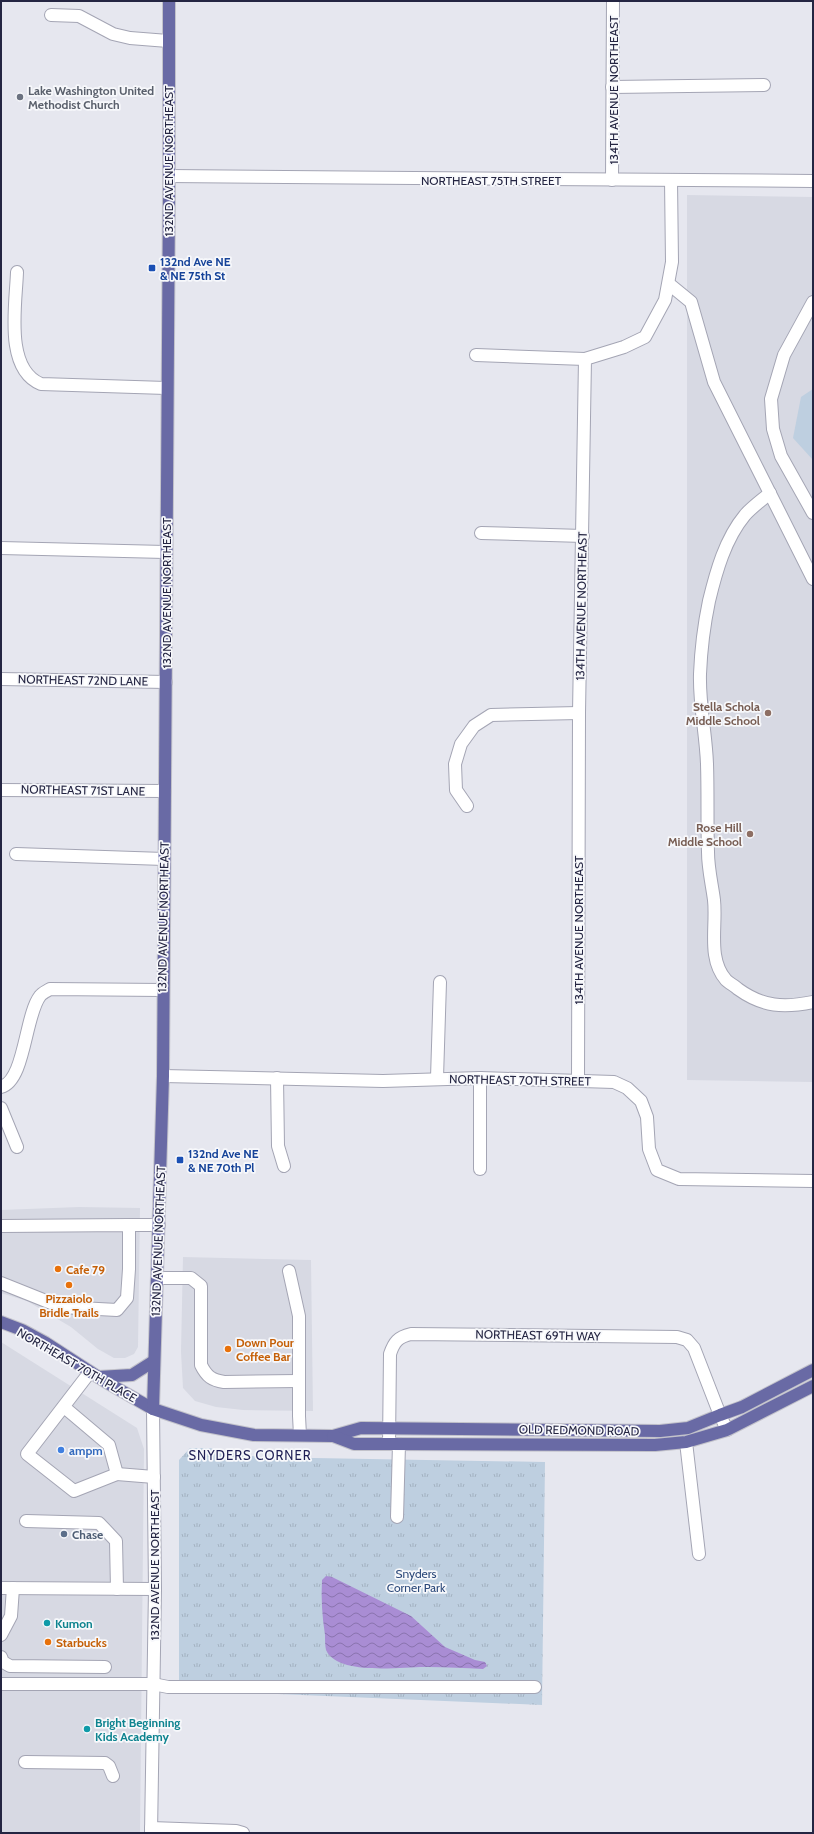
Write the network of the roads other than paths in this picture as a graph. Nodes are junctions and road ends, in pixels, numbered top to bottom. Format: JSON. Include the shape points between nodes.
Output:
{"nodes":[{"id":1,"x":169,"y":1,"type":"edge"},
{"id":2,"x":613,"y":1,"type":"edge"},
{"id":3,"x":51,"y":15,"type":"dead end"},
{"id":4,"x":168,"y":41,"type":"junction"},
{"id":5,"x":764,"y":85,"type":"dead end"},
{"id":6,"x":612,"y":87,"type":"junction"},
{"id":7,"x":169,"y":176,"type":"junction"},
{"id":8,"x":612,"y":180,"type":"junction"},
{"id":9,"x":671,"y":180,"type":"junction"},
{"id":10,"x":813,"y":181,"type":"edge"},
{"id":11,"x":17,"y":272,"type":"dead end"},
{"id":12,"x":669,"y":284,"type":"junction"},
{"id":13,"x":813,"y":302,"type":"edge"},
{"id":14,"x":476,"y":355,"type":"dead end"},
{"id":15,"x":585,"y":359,"type":"junction"},
{"id":16,"x":166,"y":388,"type":"junction"},
{"id":17,"x":770,"y":493,"type":"junction"},
{"id":18,"x":813,"y":513,"type":"edge"},
{"id":19,"x":481,"y":533,"type":"dead end"},
{"id":20,"x":583,"y":536,"type":"junction"},
{"id":21,"x":1,"y":548,"type":"edge"},
{"id":22,"x":165,"y":552,"type":"junction"},
{"id":23,"x":813,"y":579,"type":"edge"},
{"id":24,"x":1,"y":679,"type":"edge"},
{"id":25,"x":166,"y":682,"type":"junction"},
{"id":26,"x":579,"y":713,"type":"junction"},
{"id":27,"x":1,"y":790,"type":"edge"},
{"id":28,"x":165,"y":791,"type":"junction"},
{"id":29,"x":467,"y":806,"type":"dead end"},
{"id":30,"x":16,"y":854,"type":"dead end"},
{"id":31,"x":164,"y":859,"type":"junction"},
{"id":32,"x":440,"y":982,"type":"dead end"},
{"id":33,"x":162,"y":990,"type":"junction"},
{"id":34,"x":813,"y":1002,"type":"edge"},
{"id":35,"x":163,"y":1076,"type":"junction"},
{"id":36,"x":277,"y":1078,"type":"junction"},
{"id":37,"x":437,"y":1078,"type":"junction"},
{"id":38,"x":480,"y":1078,"type":"junction"},
{"id":39,"x":578,"y":1080,"type":"junction"},
{"id":40,"x":1,"y":1087,"type":"edge"},
{"id":41,"x":1,"y":1108,"type":"edge"},
{"id":42,"x":17,"y":1147,"type":"dead end"},
{"id":43,"x":284,"y":1166,"type":"dead end"},
{"id":44,"x":480,"y":1169,"type":"dead end"},
{"id":45,"x":813,"y":1181,"type":"edge"},
{"id":46,"x":129,"y":1225,"type":"junction"},
{"id":47,"x":159,"y":1225,"type":"junction"},
{"id":48,"x":1,"y":1226,"type":"edge"},
{"id":49,"x":289,"y":1271,"type":"dead end"},
{"id":50,"x":157,"y":1278,"type":"junction"},
{"id":51,"x":1,"y":1283,"type":"edge"},
{"id":52,"x":1,"y":1322,"type":"edge"},
{"id":53,"x":154,"y":1361,"type":"junction"},
{"id":54,"x":813,"y":1370,"type":"edge"},
{"id":55,"x":94,"y":1374,"type":"junction"},
{"id":56,"x":298,"y":1381,"type":"junction"},
{"id":57,"x":813,"y":1386,"type":"edge"},
{"id":58,"x":64,"y":1406,"type":"junction"},
{"id":59,"x":153,"y":1409,"type":"junction"},
{"id":60,"x":720,"y":1415,"type":"junction"},
{"id":61,"x":389,"y":1428,"type":"junction"},
{"id":62,"x":727,"y":1430,"type":"junction"},
{"id":63,"x":300,"y":1435,"type":"junction"},
{"id":64,"x":333,"y":1436,"type":"junction"},
{"id":65,"x":686,"y":1442,"type":"junction"},
{"id":66,"x":394,"y":1444,"type":"junction"},
{"id":67,"x":117,"y":1474,"type":"junction"},
{"id":68,"x":154,"y":1477,"type":"junction"},
{"id":69,"x":397,"y":1517,"type":"dead end"},
{"id":70,"x":26,"y":1522,"type":"dead end"},
{"id":71,"x":699,"y":1554,"type":"dead end"},
{"id":72,"x":7,"y":1588,"type":"edge"},
{"id":73,"x":117,"y":1589,"type":"junction"},
{"id":74,"x":155,"y":1589,"type":"junction"},
{"id":75,"x":1,"y":1635,"type":"edge"},
{"id":76,"x":1,"y":1657,"type":"edge"},
{"id":77,"x":105,"y":1667,"type":"dead end"},
{"id":78,"x":1,"y":1684,"type":"edge"},
{"id":79,"x":153,"y":1684,"type":"junction"},
{"id":80,"x":535,"y":1687,"type":"dead end"},
{"id":81,"x":25,"y":1762,"type":"dead end"},
{"id":82,"x":113,"y":1776,"type":"dead end"},
{"id":83,"x":151,"y":1831,"type":"edge"},
{"id":84,"x":243,"y":1833,"type":"edge"}],
"edges":[{"from":1,"to":4,"type":"main road","name":"132ND AVENUE NORTHEAST"},
{"from":2,"to":6,"type":"street","name":"134TH AVENUE NORTHEAST"},
{"from":3,"to":4,"type":"street","via":[[79,16],[113,34],[130,38]]},
{"from":4,"to":7,"type":"main road","name":"132ND AVENUE NORTHEAST"},
{"from":5,"to":6,"type":"street"},
{"from":6,"to":8,"type":"street","name":"134TH AVENUE NORTHEAST"},
{"from":7,"to":8,"type":"street","name":"NORTHEAST 75TH STREET"},
{"from":7,"to":16,"type":"main road","name":"132ND AVENUE NORTHEAST"},
{"from":8,"to":9,"type":"street","name":"NORTHEAST 75TH STREET"},
{"from":9,"to":10,"type":"street","name":"NORTHEAST 75TH STREET"},
{"from":9,"to":12,"type":"street","via":[[672,262]]},
{"from":11,"to":16,"type":"street","via":[[15,343],[18,359],[32,381],[41,384]]},
{"from":12,"to":15,"type":"street","via":[[665,300],[645,337],[624,347]]},
{"from":12,"to":17,"type":"street","via":[[691,302],[714,382]]},
{"from":13,"to":18,"type":"street","via":[[784,355],[772,399],[773,428],[781,456]]},
{"from":14,"to":15,"type":"street"},
{"from":15,"to":20,"type":"street","name":"134TH AVENUE NORTHEAST"},
{"from":16,"to":22,"type":"main road","name":"132ND AVENUE NORTHEAST"},
{"from":17,"to":23,"type":"street"},
{"from":17,"to":34,"type":"street","via":[[746,515],[731,535],[717,571],[702,639],[702,718],[707,763],[708,852],[714,900],[714,944],[717,963],[726,980],[757,1000],[772,1005]]},
{"from":19,"to":20,"type":"street"},
{"from":20,"to":26,"type":"street","name":"134TH AVENUE NORTHEAST"},
{"from":21,"to":22,"type":"street"},
{"from":22,"to":25,"type":"main road","name":"132ND AVENUE NORTHEAST"},
{"from":24,"to":25,"type":"street","name":"NORTHEAST 72ND LANE"},
{"from":25,"to":28,"type":"main road","name":"132ND AVENUE NORTHEAST"},
{"from":26,"to":29,"type":"street","via":[[491,715],[474,726],[460,744],[455,764],[456,790]]},
{"from":26,"to":39,"type":"street","name":"134TH AVENUE NORTHEAST"},
{"from":27,"to":28,"type":"street","name":"NORTHEAST 71ST LANE"},
{"from":28,"to":31,"type":"main road","name":"132ND AVENUE NORTHEAST"},
{"from":30,"to":31,"type":"street"},
{"from":31,"to":33,"type":"main road","name":"132ND AVENUE NORTHEAST"},
{"from":32,"to":37,"type":"street"},
{"from":33,"to":35,"type":"main road","name":"132ND AVENUE NORTHEAST"},
{"from":33,"to":40,"type":"street","via":[[50,989],[40,995],[34,1006],[15,1075],[6,1086]]},
{"from":35,"to":36,"type":"street","name":"NORTHEAST 70TH STREET"},
{"from":35,"to":47,"type":"main road","name":"132ND AVENUE NORTHEAST"},
{"from":36,"to":37,"type":"street","name":"NORTHEAST 70TH STREET","via":[[382,1081]]},
{"from":36,"to":43,"type":"street","via":[[278,1146]]},
{"from":37,"to":38,"type":"street","name":"NORTHEAST 70TH STREET"},
{"from":38,"to":39,"type":"street","name":"NORTHEAST 70TH STREET"},
{"from":38,"to":44,"type":"street"},
{"from":39,"to":45,"type":"street","name":"NORTHEAST 70TH STREET","via":[[614,1082],[627,1088],[641,1101],[647,1117],[649,1149],[657,1170],[678,1179]]},
{"from":41,"to":42,"type":"street"},
{"from":46,"to":47,"type":"street"},
{"from":46,"to":48,"type":"street"},
{"from":46,"to":51,"type":"street","via":[[127,1298],[117,1310],[61,1307]]},
{"from":47,"to":50,"type":"main road","name":"132ND AVENUE NORTHEAST"},
{"from":49,"to":56,"type":"street","via":[[299,1316]]},
{"from":50,"to":53,"type":"main road","name":"132ND AVENUE NORTHEAST"},
{"from":50,"to":56,"type":"street","via":[[191,1278],[202,1286],[201,1365],[213,1380]]},
{"from":52,"to":55,"type":"main road","name":"NORTHEAST 70TH PLACE","via":[[40,1340]]},
{"from":53,"to":55,"type":"main road","via":[[132,1375]]},
{"from":53,"to":59,"type":"main road","name":"132ND AVENUE NORTHEAST"},
{"from":54,"to":60,"type":"main road","name":"OLD REDMOND ROAD"},
{"from":55,"to":58,"type":"street"},
{"from":55,"to":59,"type":"main road","name":"NORTHEAST 70TH PLACE"},
{"from":56,"to":63,"type":"street"},
{"from":57,"to":62,"type":"main road","name":"OLD REDMOND ROAD"},
{"from":58,"to":67,"type":"street","via":[[109,1445]]},
{"from":58,"to":67,"type":"street","via":[[27,1454],[74,1491]]},
{"from":59,"to":63,"type":"main road","name":"OLD REDMOND ROAD","via":[[201,1425],[246,1433]]},
{"from":59,"to":68,"type":"street","name":"132ND AVENUE NORTHEAST"},
{"from":60,"to":61,"type":"main road","name":"OLD REDMOND ROAD","via":[[688,1428],[660,1431]]},
{"from":60,"to":61,"type":"street","name":"NORTHEAST 69TH WAY","via":[[694,1348],[687,1340],[677,1337],[411,1334],[401,1336],[390,1354]]},
{"from":60,"to":62,"type":"street","name":"NORTHEAST 69TH WAY"},
{"from":61,"to":64,"type":"main road","name":"OLD REDMOND ROAD","via":[[361,1428]]},
{"from":61,"to":66,"type":"street","name":"NORTHEAST 69TH WAY"},
{"from":62,"to":65,"type":"main road","name":"OLD REDMOND ROAD"},
{"from":63,"to":64,"type":"main road","name":"OLD REDMOND ROAD"},
{"from":64,"to":66,"type":"main road","name":"OLD REDMOND ROAD","via":[[354,1444]]},
{"from":65,"to":66,"type":"main road","name":"OLD REDMOND ROAD","via":[[655,1445]]},
{"from":65,"to":71,"type":"street"},
{"from":66,"to":69,"type":"street","name":"NORTHEAST 69TH WAY"},
{"from":67,"to":68,"type":"street"},
{"from":68,"to":74,"type":"street","name":"132ND AVENUE NORTHEAST"},
{"from":70,"to":73,"type":"street","via":[[99,1523],[116,1541]]},
{"from":72,"to":73,"type":"street"},
{"from":72,"to":75,"type":"street","via":[[11,1616]]},
{"from":73,"to":74,"type":"street"},
{"from":74,"to":79,"type":"street","name":"132ND AVENUE NORTHEAST"},
{"from":76,"to":77,"type":"street","via":[[3,1662],[10,1666]]},
{"from":78,"to":79,"type":"street"},
{"from":79,"to":80,"type":"street","via":[[168,1687]]},
{"from":79,"to":83,"type":"street","name":"132ND AVENUE NORTHEAST"},
{"from":81,"to":82,"type":"street","via":[[105,1763]]},
{"from":83,"to":84,"type":"street"}]}
